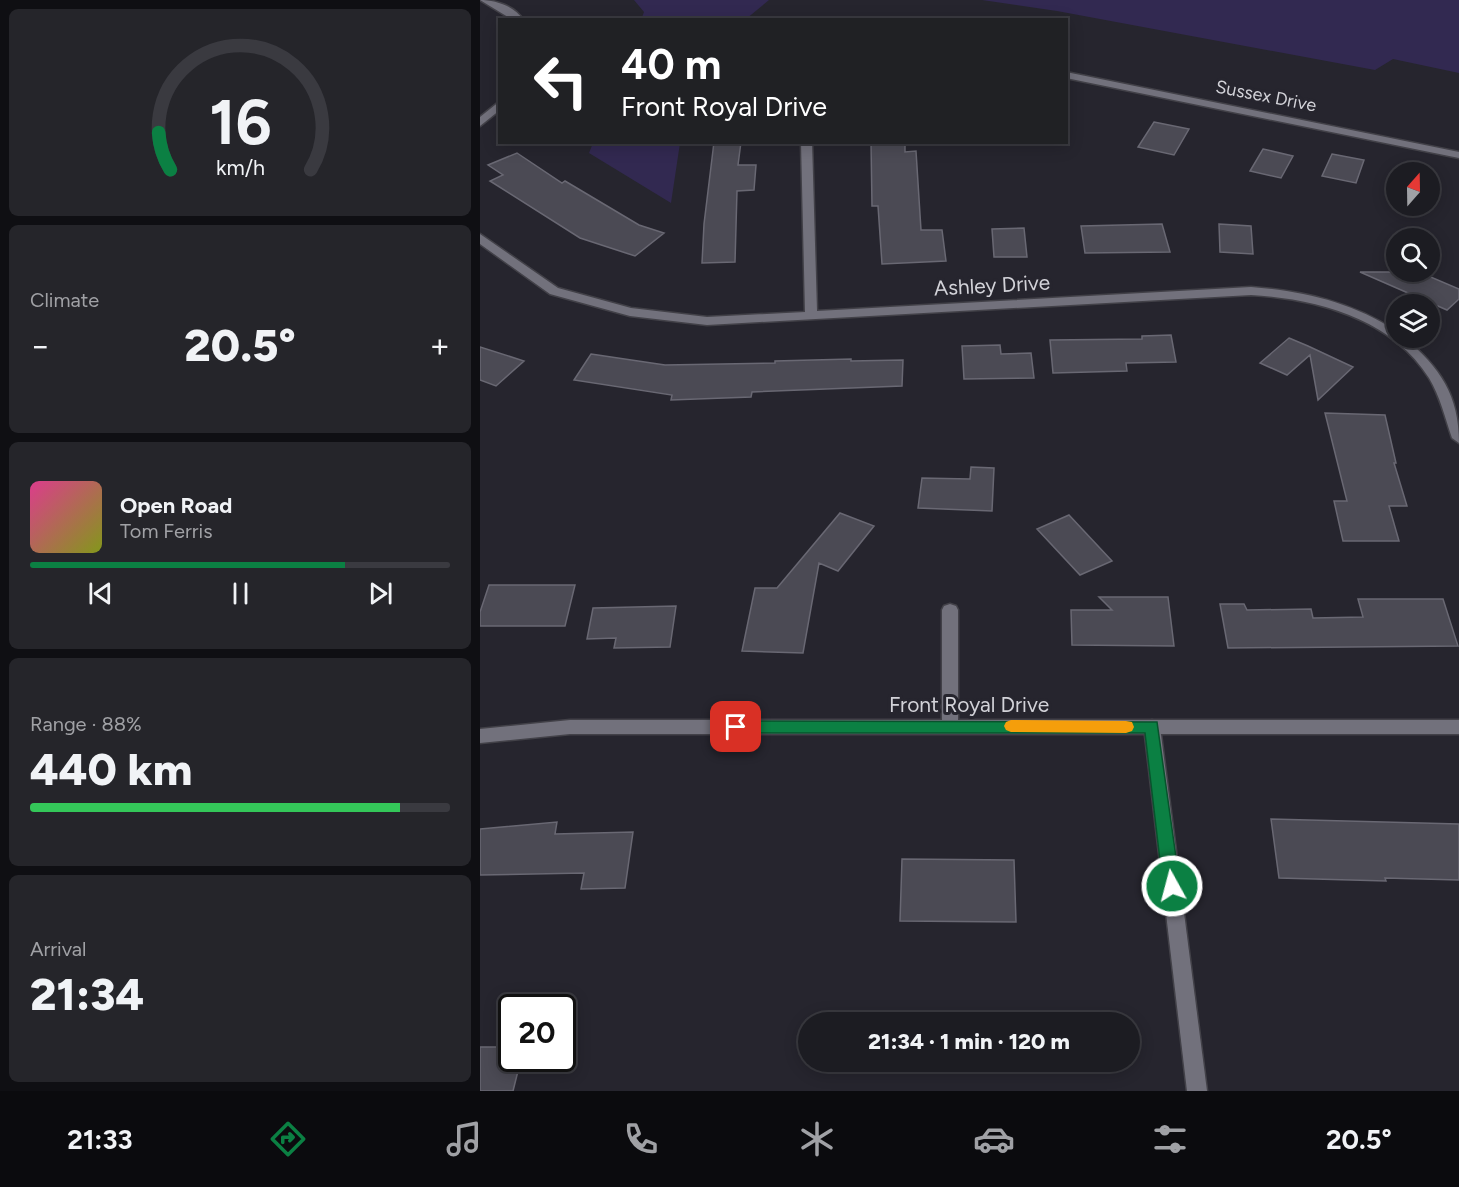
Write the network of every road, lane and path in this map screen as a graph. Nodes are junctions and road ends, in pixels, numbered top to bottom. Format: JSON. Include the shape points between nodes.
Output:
{"nodes":[{"id":1,"x":485,"y":0,"type":"edge"},
{"id":2,"x":517,"y":18,"type":"edge"},
{"id":3,"x":1068,"y":75,"type":"edge"},
{"id":4,"x":498,"y":106,"type":"edge"},
{"id":5,"x":480,"y":123,"type":"edge"},
{"id":6,"x":806,"y":144,"type":"edge"},
{"id":7,"x":1459,"y":155,"type":"edge"},
{"id":8,"x":480,"y":238,"type":"edge"},
{"id":9,"x":811,"y":314,"type":"junction"},
{"id":10,"x":1459,"y":438,"type":"edge"},
{"id":11,"x":950,"y":610,"type":"dead end"},
{"id":12,"x":950,"y":726,"type":"junction"},
{"id":13,"x":1152,"y":727,"type":"junction"},
{"id":14,"x":1459,"y":727,"type":"edge"},
{"id":15,"x":480,"y":736,"type":"edge"},
{"id":16,"x":1197,"y":1091,"type":"edge"}],
"edges":[{"from":1,"to":2,"type":"street"},
{"from":3,"to":7,"type":"street","name":"Sussex Drive"},
{"from":4,"to":5,"type":"street"},
{"from":6,"to":9,"type":"street"},
{"from":8,"to":9,"type":"street","name":"Ashley Drive","via":[[554,291],[630,312],[707,321]]},
{"from":9,"to":10,"type":"street","name":"Ashley Drive","via":[[1251,291],[1309,298],[1352,311],[1404,344],[1439,385]]},
{"from":11,"to":12,"type":"street"},
{"from":12,"to":13,"type":"street","name":"Front Royal Drive"},
{"from":12,"to":15,"type":"street","name":"Front Royal Drive","via":[[570,727]]},
{"from":13,"to":14,"type":"street","name":"Front Royal Drive"},
{"from":13,"to":16,"type":"street"}]}
